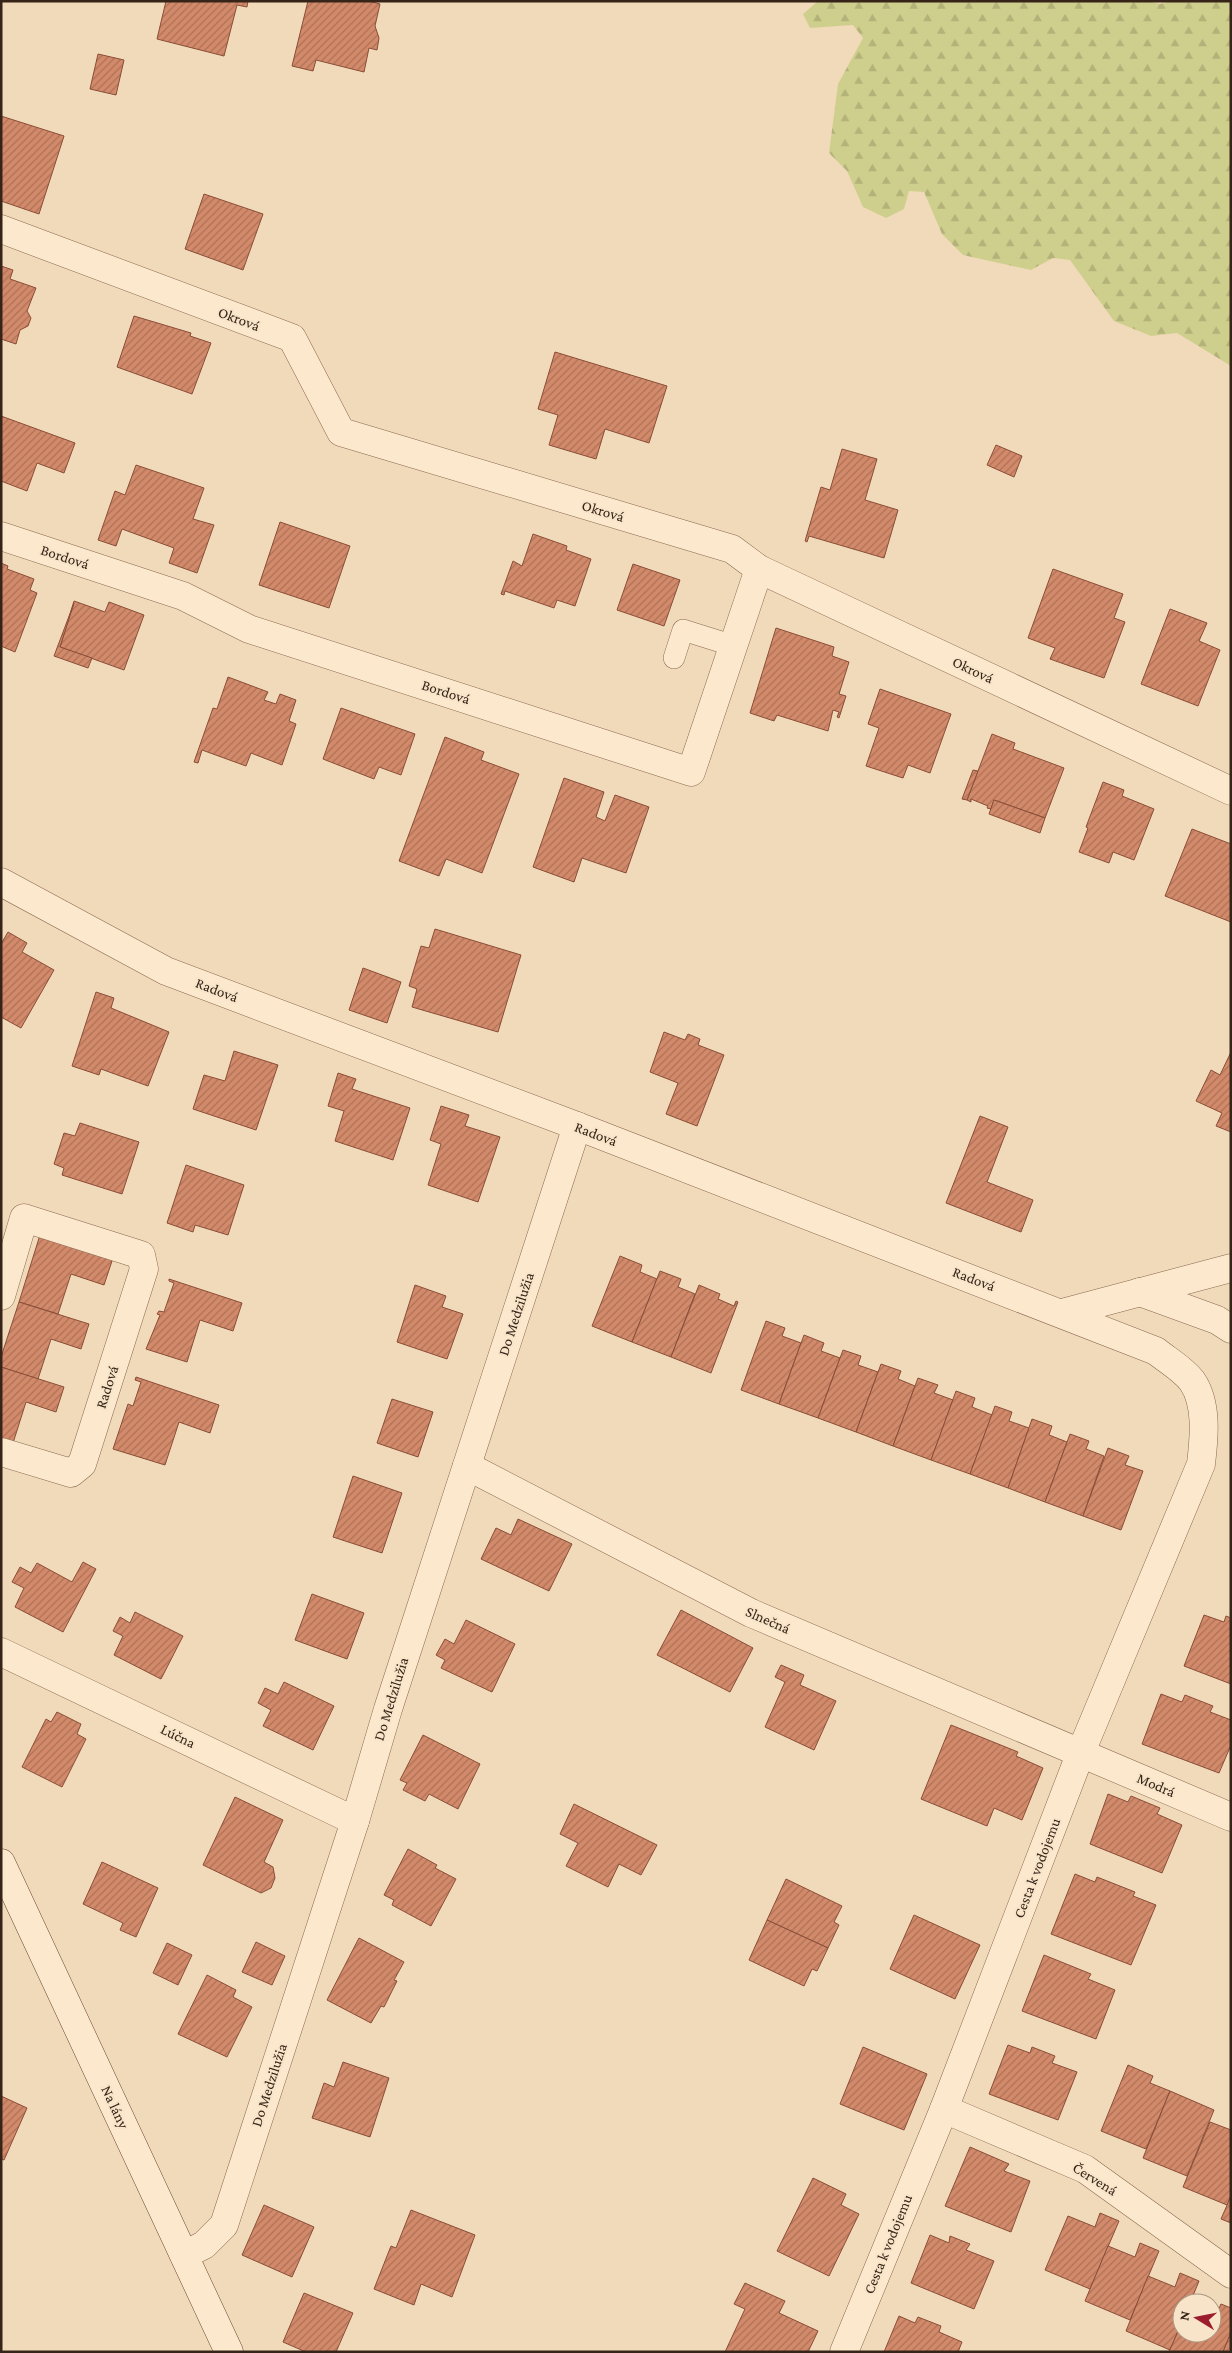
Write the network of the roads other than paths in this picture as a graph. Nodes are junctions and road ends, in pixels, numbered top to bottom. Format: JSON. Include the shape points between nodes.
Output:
{"nodes":[{"id":1,"x":1,"y":229,"type":"edge"},
{"id":2,"x":1,"y":536,"type":"edge"},
{"id":3,"x":760,"y":569,"type":"junction"},
{"id":4,"x":734,"y":646,"type":"junction"},
{"id":5,"x":674,"y":658,"type":"dead end"},
{"id":6,"x":1231,"y":791,"type":"edge"},
{"id":7,"x":1,"y":882,"type":"edge"},
{"id":8,"x":577,"y":1126,"type":"junction"},
{"id":9,"x":1,"y":1220,"type":"edge"},
{"id":10,"x":17,"y":1244,"type":"junction"},
{"id":11,"x":1231,"y":1268,"type":"edge"},
{"id":12,"x":1140,"y":1292,"type":"junction"},
{"id":13,"x":1,"y":1296,"type":"edge"},
{"id":14,"x":1062,"y":1313,"type":"junction"},
{"id":15,"x":1231,"y":1329,"type":"edge"},
{"id":16,"x":1192,"y":1381,"type":"joint"},
{"id":17,"x":1,"y":1452,"type":"edge"},
{"id":18,"x":467,"y":1466,"type":"junction"},
{"id":19,"x":1,"y":1652,"type":"edge"},
{"id":20,"x":1081,"y":1752,"type":"junction"},
{"id":21,"x":1231,"y":1817,"type":"edge"},
{"id":22,"x":355,"y":1821,"type":"junction"},
{"id":23,"x":1,"y":1863,"type":"edge"},
{"id":24,"x":944,"y":2109,"type":"junction"},
{"id":25,"x":184,"y":2254,"type":"junction"},
{"id":26,"x":1231,"y":2274,"type":"edge"},
{"id":27,"x":229,"y":2352,"type":"edge"},
{"id":28,"x":844,"y":2352,"type":"edge"}],
"edges":[{"from":1,"to":3,"type":"street","name":"Okrová","via":[[292,338],[341,432],[732,550]]},
{"from":2,"to":4,"type":"street","name":"Bordová","via":[[183,596],[249,629],[691,772]]},
{"from":3,"to":4,"type":"street","name":"Bordová"},
{"from":3,"to":6,"type":"street","name":"Okrová"},
{"from":4,"to":5,"type":"lane","via":[[683,630]]},
{"from":7,"to":8,"type":"street","name":"Radová","via":[[166,971]]},
{"from":8,"to":14,"type":"street","name":"Radová"},
{"from":8,"to":18,"type":"street","name":"Do Medzilužia"},
{"from":9,"to":10,"type":"street"},
{"from":10,"to":13,"type":"street","name":"Radová"},
{"from":10,"to":17,"type":"street","name":"Radová","via":[[24,1218],[141,1255],[144,1269],[82,1464],[70,1473]]},
{"from":11,"to":12,"type":"street"},
{"from":12,"to":14,"type":"street"},
{"from":12,"to":15,"type":"street","via":[[1217,1320]]},
{"from":14,"to":16,"type":"street","name":"Radová","via":[[1156,1351]]},
{"from":16,"to":20,"type":"street","name":"Cesta k vodojemu","via":[[1202,1409],[1201,1464]]},
{"from":18,"to":20,"type":"street","name":"Slnečná","via":[[751,1613]]},
{"from":18,"to":22,"type":"street","name":"Do Medzilužia"},
{"from":19,"to":22,"type":"street","name":"Lúčna"},
{"from":20,"to":21,"type":"street","name":"Modrá"},
{"from":20,"to":24,"type":"street","name":"Cesta k vodojemu"},
{"from":22,"to":25,"type":"street","name":"Do Medzilužia","via":[[224,2226],[204,2245]]},
{"from":23,"to":25,"type":"street","name":"Na lány"},
{"from":24,"to":26,"type":"street","name":"Červená","via":[[1084,2169]]},
{"from":24,"to":28,"type":"street","name":"Cesta k vodojemu"},
{"from":25,"to":27,"type":"street","name":"Na lány"}]}
